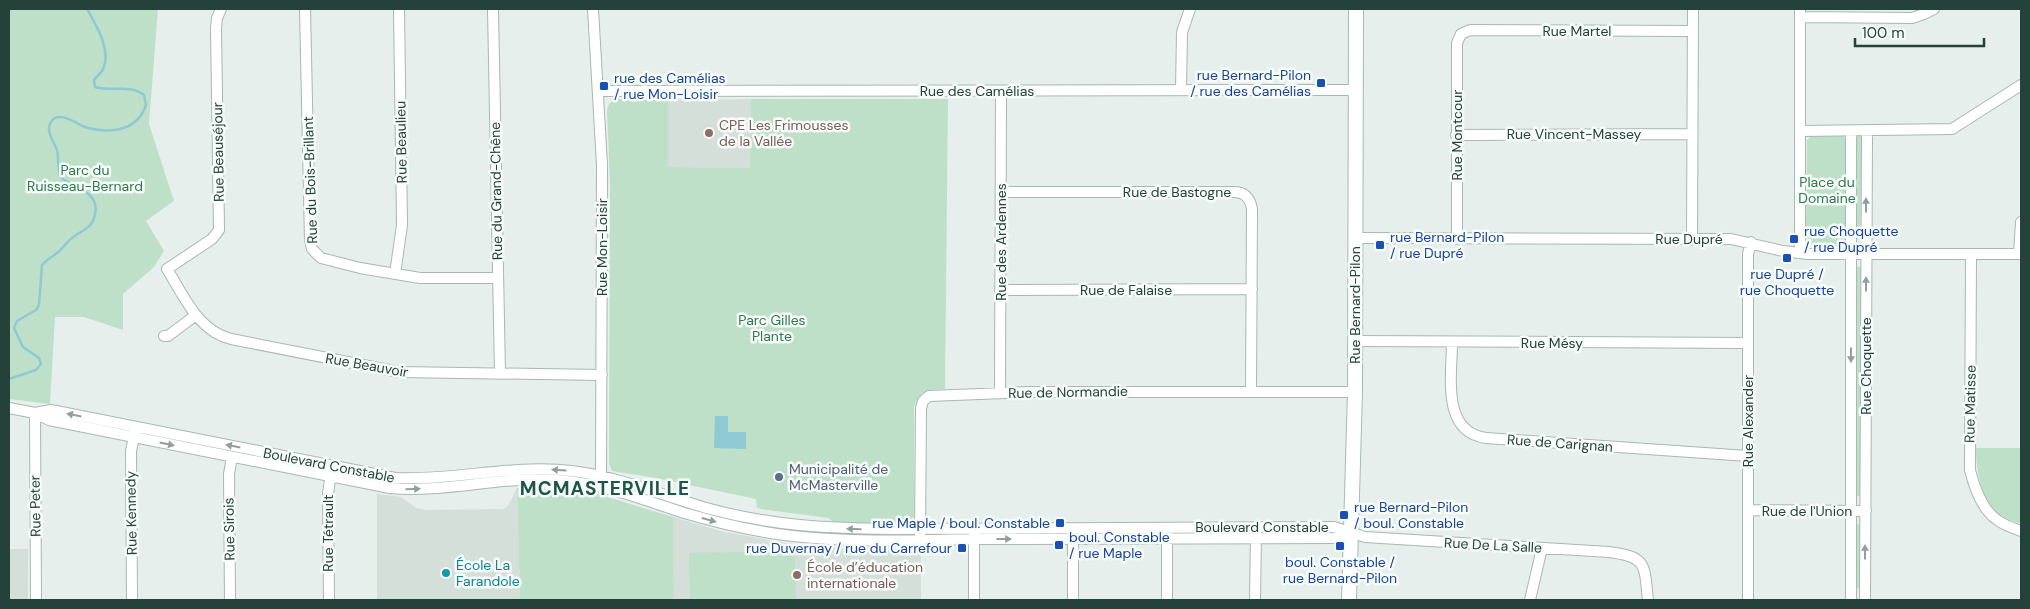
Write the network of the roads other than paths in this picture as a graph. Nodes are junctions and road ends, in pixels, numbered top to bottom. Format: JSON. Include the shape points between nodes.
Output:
{"nodes":[{"id":1,"x":221,"y":9,"type":"edge"},
{"id":2,"x":305,"y":9,"type":"edge"},
{"id":3,"x":400,"y":9,"type":"edge"},
{"id":4,"x":493,"y":9,"type":"edge"},
{"id":5,"x":593,"y":9,"type":"edge"},
{"id":6,"x":1190,"y":9,"type":"edge"},
{"id":7,"x":1356,"y":9,"type":"edge"},
{"id":8,"x":1693,"y":9,"type":"edge"},
{"id":9,"x":1934,"y":9,"type":"edge"},
{"id":10,"x":1800,"y":13,"type":"edge"},
{"id":11,"x":1692,"y":31,"type":"junction"},
{"id":12,"x":1462,"y":33,"type":"joint"},
{"id":13,"x":2021,"y":85,"type":"edge"},
{"id":14,"x":1182,"y":90,"type":"junction"},
{"id":15,"x":1355,"y":90,"type":"junction"},
{"id":16,"x":598,"y":91,"type":"junction"},
{"id":17,"x":1001,"y":91,"type":"junction"},
{"id":18,"x":1800,"y":131,"type":"junction"},
{"id":19,"x":1851,"y":131,"type":"junction"},
{"id":20,"x":1867,"y":131,"type":"junction"},
{"id":21,"x":1456,"y":134,"type":"junction"},
{"id":22,"x":1692,"y":134,"type":"junction"},
{"id":23,"x":1001,"y":192,"type":"junction"},
{"id":24,"x":2021,"y":222,"type":"edge"},
{"id":25,"x":1355,"y":238,"type":"junction"},
{"id":26,"x":1456,"y":239,"type":"junction"},
{"id":27,"x":1692,"y":240,"type":"junction"},
{"id":28,"x":1751,"y":242,"type":"junction"},
{"id":29,"x":1800,"y":253,"type":"junction"},
{"id":30,"x":1851,"y":254,"type":"junction"},
{"id":31,"x":1866,"y":254,"type":"junction"},
{"id":32,"x":1971,"y":254,"type":"junction"},
{"id":33,"x":2020,"y":254,"type":"edge"},
{"id":34,"x":167,"y":269,"type":"joint"},
{"id":35,"x":395,"y":274,"type":"junction"},
{"id":36,"x":498,"y":278,"type":"junction"},
{"id":37,"x":1000,"y":290,"type":"junction"},
{"id":38,"x":1252,"y":290,"type":"junction"},
{"id":39,"x":196,"y":315,"type":"junction"},
{"id":40,"x":164,"y":336,"type":"dead end"},
{"id":41,"x":1355,"y":341,"type":"junction"},
{"id":42,"x":1452,"y":342,"type":"junction"},
{"id":43,"x":1748,"y":343,"type":"junction"},
{"id":44,"x":500,"y":374,"type":"junction"},
{"id":45,"x":602,"y":375,"type":"junction"},
{"id":46,"x":1251,"y":391,"type":"junction"},
{"id":47,"x":1354,"y":392,"type":"junction"},
{"id":48,"x":1000,"y":393,"type":"junction"},
{"id":49,"x":9,"y":408,"type":"edge"},
{"id":50,"x":36,"y":413,"type":"junction"},
{"id":51,"x":134,"y":432,"type":"junction"},
{"id":52,"x":1748,"y":456,"type":"junction"},
{"id":53,"x":232,"y":457,"type":"junction"},
{"id":54,"x":331,"y":472,"type":"junction"},
{"id":55,"x":601,"y":481,"type":"junction"},
{"id":56,"x":1748,"y":510,"type":"junction"},
{"id":57,"x":1850,"y":510,"type":"junction"},
{"id":58,"x":1866,"y":511,"type":"junction"},
{"id":59,"x":1073,"y":527,"type":"junction"},
{"id":60,"x":974,"y":528,"type":"junction"},
{"id":61,"x":2021,"y":530,"type":"edge"},
{"id":62,"x":1256,"y":532,"type":"junction"},
{"id":63,"x":1167,"y":533,"type":"junction"},
{"id":64,"x":1351,"y":533,"type":"junction"},
{"id":65,"x":920,"y":535,"type":"junction"},
{"id":66,"x":1073,"y":539,"type":"junction"},
{"id":67,"x":974,"y":540,"type":"junction"},
{"id":68,"x":1542,"y":548,"type":"junction"},
{"id":69,"x":36,"y":600,"type":"edge"},
{"id":70,"x":132,"y":600,"type":"edge"},
{"id":71,"x":230,"y":600,"type":"edge"},
{"id":72,"x":329,"y":600,"type":"edge"},
{"id":73,"x":974,"y":600,"type":"edge"},
{"id":74,"x":1073,"y":600,"type":"edge"},
{"id":75,"x":1167,"y":600,"type":"edge"},
{"id":76,"x":1255,"y":600,"type":"edge"},
{"id":77,"x":1349,"y":600,"type":"edge"},
{"id":78,"x":1530,"y":600,"type":"edge"},
{"id":79,"x":1648,"y":600,"type":"edge"},
{"id":80,"x":1748,"y":600,"type":"edge"},
{"id":81,"x":1850,"y":600,"type":"edge"},
{"id":82,"x":1865,"y":600,"type":"edge"}],
"edges":[{"from":1,"to":34,"type":"street","name":"Rue Beauséjour","via":[[216,28],[219,230],[212,240]]},
{"from":2,"to":35,"type":"street","name":"Rue du Bois-Brillant","via":[[311,246],[323,259]]},
{"from":3,"to":35,"type":"street","name":"Rue Beaulieu","via":[[402,219]]},
{"from":4,"to":36,"type":"street","name":"Rue du Grand-Chêne"},
{"from":5,"to":16,"type":"street","name":"Rue Mon-Loisir"},
{"from":6,"to":14,"type":"street","via":[[1182,32]]},
{"from":7,"to":15,"type":"main road","name":"Rue Bernard-Pilon"},
{"from":8,"to":11,"type":"street"},
{"from":9,"to":10,"type":"street","via":[[1912,18]]},
{"from":10,"to":18,"type":"street"},
{"from":11,"to":12,"type":"street","name":"Rue Martel","via":[[1470,30]]},
{"from":11,"to":22,"type":"street"},
{"from":12,"to":21,"type":"street","name":"Rue Montcour","via":[[1457,43]]},
{"from":13,"to":20,"type":"street","via":[[1952,129]]},
{"from":14,"to":15,"type":"street","name":"Rue des Camélias"},
{"from":14,"to":17,"type":"street","name":"Rue des Camélias"},
{"from":15,"to":25,"type":"main road","name":"Rue Bernard-Pilon"},
{"from":16,"to":17,"type":"street","name":"Rue des Camélias"},
{"from":16,"to":45,"type":"street","name":"Rue Mon-Loisir","via":[[602,165]]},
{"from":17,"to":23,"type":"street","name":"Rue des Ardennes"},
{"from":18,"to":19,"type":"street"},
{"from":18,"to":29,"type":"street"},
{"from":19,"to":20,"type":"street"},
{"from":19,"to":30,"type":"street","name":"Rue Choquette"},
{"from":31,"to":20,"type":"street","name":"Rue Choquette","one_way":true},
{"from":21,"to":22,"type":"street","name":"Rue Vincent-Massey"},
{"from":21,"to":26,"type":"street","name":"Rue Montcour"},
{"from":22,"to":27,"type":"street"},
{"from":23,"to":37,"type":"street","name":"Rue des Ardennes"},
{"from":23,"to":38,"type":"street","name":"Rue de Bastogne","via":[[1240,192],[1252,206]]},
{"from":24,"to":33,"type":"street"},
{"from":25,"to":26,"type":"street","name":"Rue Dupré"},
{"from":25,"to":41,"type":"main road","name":"Rue Bernard-Pilon"},
{"from":26,"to":27,"type":"street","name":"Rue Dupré"},
{"from":27,"to":28,"type":"street","name":"Rue Dupré"},
{"from":28,"to":29,"type":"street","name":"Rue Dupré","via":[[1775,250]]},
{"from":28,"to":43,"type":"street","name":"Rue Alexander","via":[[1748,254]]},
{"from":29,"to":30,"type":"street","name":"Rue Dupré"},
{"from":30,"to":31,"type":"street","name":"Rue Dupré"},
{"from":30,"to":57,"type":"street","name":"Rue Choquette","one_way":true},
{"from":31,"to":32,"type":"street","name":"Rue Dupré"},
{"from":58,"to":31,"type":"street","name":"Rue Choquette","one_way":true},
{"from":32,"to":33,"type":"street","name":"Rue Dupré"},
{"from":32,"to":61,"type":"street","name":"Rue Matisse","via":[[1970,470],[1992,516]]},
{"from":34,"to":39,"type":"street","name":"Rue Beauvoir"},
{"from":35,"to":36,"type":"street","name":"Rue du Bois-Brillant","via":[[427,278]]},
{"from":36,"to":44,"type":"street","name":"Rue du Grand-Chêne"},
{"from":37,"to":38,"type":"street","name":"Rue de Falaise"},
{"from":37,"to":48,"type":"street","name":"Rue des Ardennes"},
{"from":38,"to":46,"type":"street","name":"Rue de Bastogne"},
{"from":39,"to":40,"type":"street"},
{"from":39,"to":44,"type":"street","name":"Rue Beauvoir","via":[[209,329],[226,338],[383,370]]},
{"from":41,"to":42,"type":"street","name":"Rue Mésy"},
{"from":41,"to":47,"type":"main road","name":"Rue Bernard-Pilon"},
{"from":42,"to":43,"type":"street","name":"Rue Mésy"},
{"from":42,"to":52,"type":"street","name":"Rue de Carignan","via":[[1453,410],[1460,424],[1474,434],[1486,438]]},
{"from":43,"to":52,"type":"street","name":"Rue Alexander"},
{"from":44,"to":45,"type":"street","name":"Rue Beauvoir"},
{"from":45,"to":55,"type":"street","name":"Rue Mon-Loisir"},
{"from":46,"to":47,"type":"street","name":"Rue de Normandie"},
{"from":46,"to":48,"type":"street","name":"Rue de Normandie"},
{"from":47,"to":64,"type":"main road","name":"Rue Bernard-Pilon"},
{"from":48,"to":65,"type":"street","name":"Rue de Normandie","via":[[934,395],[923,401],[920,408]]},
{"from":49,"to":50,"type":"street","name":"Boulevard Constable"},
{"from":50,"to":51,"type":"street","name":"Boulevard Constable","via":[[49,420]]},
{"from":50,"to":69,"type":"street","name":"Rue Peter"},
{"from":51,"to":53,"type":"street","name":"Boulevard Constable","one_way":true},
{"from":54,"to":51,"type":"street","name":"Boulevard Constable","one_way":true},
{"from":51,"to":70,"type":"street","name":"Rue Kennedy","via":[[131,450]]},
{"from":52,"to":56,"type":"street","name":"Rue Alexander"},
{"from":53,"to":54,"type":"street","name":"Boulevard Constable"},
{"from":53,"to":71,"type":"street","name":"Rue Sirois","via":[[229,474]]},
{"from":54,"to":55,"type":"street","name":"Boulevard Constable","via":[[402,489],[509,480]]},
{"from":54,"to":72,"type":"street","name":"Rue Tétrault","via":[[328,494]]},
{"from":55,"to":65,"type":"street","name":"Boulevard Constable","via":[[638,496],[681,506],[830,534]]},
{"from":56,"to":57,"type":"street","name":"Rue de l'Union"},
{"from":56,"to":80,"type":"street","name":"Rue Alexander"},
{"from":57,"to":58,"type":"street","name":"Rue de l'Union"},
{"from":57,"to":81,"type":"street","name":"Rue Choquette"},
{"from":82,"to":58,"type":"street","name":"Rue Choquette","one_way":true},
{"from":59,"to":60,"type":"street","name":"Boulevard Constable"},
{"from":59,"to":63,"type":"street","name":"Boulevard Constable"},
{"from":59,"to":66,"type":"street"},
{"from":60,"to":65,"type":"street","name":"Boulevard Constable"},
{"from":60,"to":67,"type":"street"},
{"from":62,"to":63,"type":"street","name":"Boulevard Constable"},
{"from":62,"to":64,"type":"street","name":"Boulevard Constable","via":[[1334,538]]},
{"from":62,"to":76,"type":"street"},
{"from":63,"to":66,"type":"street","name":"Boulevard Constable"},
{"from":63,"to":75,"type":"street"},
{"from":64,"to":68,"type":"street","name":"Rue De La Salle","via":[[1365,537]]},
{"from":64,"to":77,"type":"main road","name":"Rue Bernard-Pilon"},
{"from":65,"to":67,"type":"street","name":"Boulevard Constable"},
{"from":67,"to":66,"type":"street","name":"Boulevard Constable","one_way":true},
{"from":66,"to":74,"type":"street"},
{"from":67,"to":73,"type":"street"},
{"from":68,"to":78,"type":"street"},
{"from":68,"to":79,"type":"street","name":"Rue De La Salle","via":[[1609,552],[1635,558],[1644,570]]}]}
